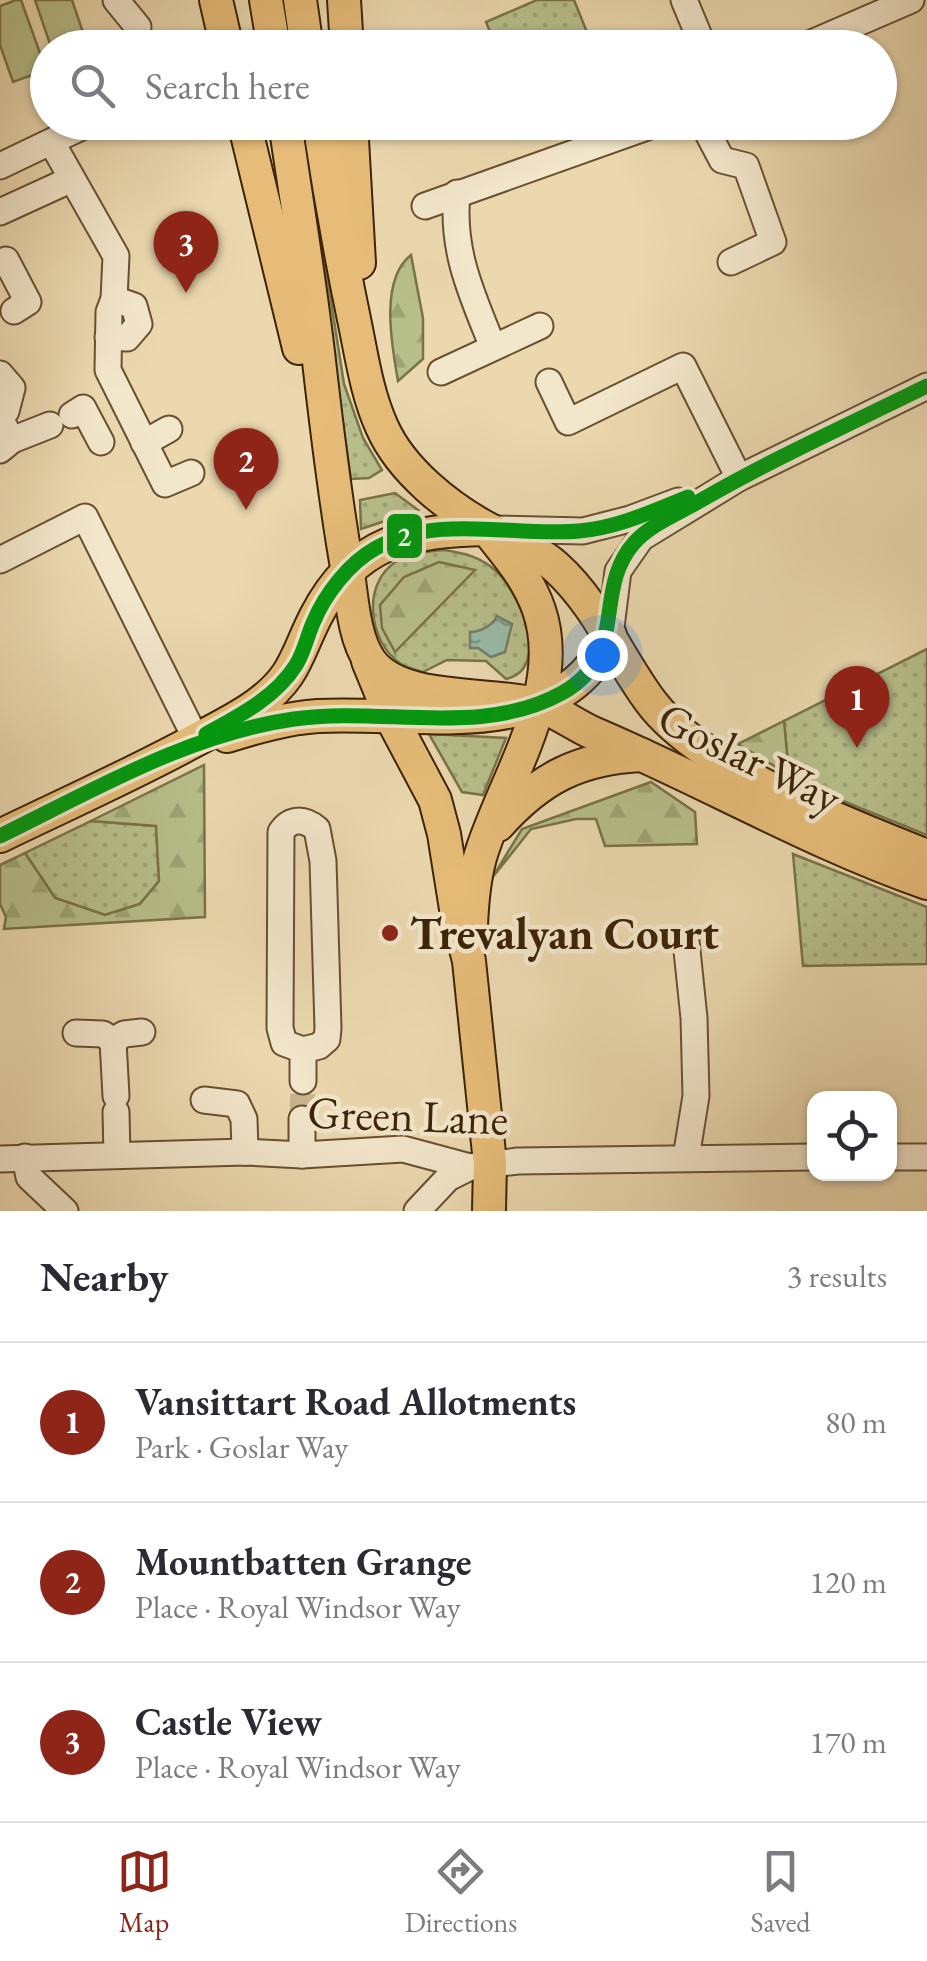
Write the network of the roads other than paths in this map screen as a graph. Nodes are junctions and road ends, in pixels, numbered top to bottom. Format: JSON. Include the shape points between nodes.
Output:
{"nodes":[{"id":1,"x":116,"y":0,"type":"edge"},
{"id":2,"x":216,"y":0,"type":"edge"},
{"id":3,"x":266,"y":0,"type":"edge"},
{"id":4,"x":300,"y":0,"type":"edge"},
{"id":5,"x":344,"y":0,"type":"edge"},
{"id":6,"x":684,"y":0,"type":"edge"},
{"id":7,"x":911,"y":0,"type":"edge"},
{"id":8,"x":138,"y":27,"type":"dead end"},
{"id":9,"x":223,"y":30,"type":"edge"},
{"id":10,"x":271,"y":30,"type":"edge"},
{"id":11,"x":304,"y":30,"type":"edge"},
{"id":12,"x":345,"y":30,"type":"edge"},
{"id":13,"x":696,"y":30,"type":"edge"},
{"id":14,"x":842,"y":30,"type":"edge"},
{"id":15,"x":59,"y":140,"type":"edge"},
{"id":16,"x":249,"y":140,"type":"edge"},
{"id":17,"x":288,"y":140,"type":"edge"},
{"id":18,"x":321,"y":140,"type":"edge"},
{"id":19,"x":352,"y":140,"type":"edge"},
{"id":20,"x":609,"y":140,"type":"edge"},
{"id":21,"x":711,"y":140,"type":"edge"},
{"id":22,"x":52,"y":144,"type":"junction"},
{"id":23,"x":0,"y":166,"type":"edge"},
{"id":24,"x":72,"y":179,"type":"junction"},
{"id":25,"x":456,"y":193,"type":"junction"},
{"id":26,"x":424,"y":206,"type":"dead end"},
{"id":27,"x":0,"y":212,"type":"edge"},
{"id":28,"x":6,"y":260,"type":"dead end"},
{"id":29,"x":731,"y":262,"type":"dead end"},
{"id":30,"x":14,"y":311,"type":"dead end"},
{"id":31,"x":540,"y":326,"type":"dead end"},
{"id":32,"x":493,"y":347,"type":"junction"},
{"id":33,"x":362,"y":358,"type":"junction"},
{"id":34,"x":440,"y":372,"type":"dead end"},
{"id":35,"x":0,"y":374,"type":"edge"},
{"id":36,"x":549,"y":382,"type":"dead end"},
{"id":37,"x":927,"y":386,"type":"edge"},
{"id":38,"x":168,"y":430,"type":"dead end"},
{"id":39,"x":3,"y":431,"type":"edge"},
{"id":40,"x":100,"y":442,"type":"dead end"},
{"id":41,"x":144,"y":443,"type":"junction"},
{"id":42,"x":329,"y":458,"type":"junction"},
{"id":43,"x":190,"y":473,"type":"dead end"},
{"id":44,"x":739,"y":478,"type":"junction"},
{"id":45,"x":487,"y":529,"type":"junction"},
{"id":46,"x":0,"y":560,"type":"edge"},
{"id":47,"x":348,"y":572,"type":"junction"},
{"id":48,"x":610,"y":635,"type":"junction"},
{"id":49,"x":367,"y":657,"type":"junction"},
{"id":50,"x":535,"y":712,"type":"junction"},
{"id":51,"x":390,"y":716,"type":"junction"},
{"id":52,"x":196,"y":739,"type":"junction"},
{"id":53,"x":647,"y":755,"type":"junction"},
{"id":54,"x":152,"y":763,"type":"junction"},
{"id":55,"x":0,"y":836,"type":"edge"},
{"id":56,"x":487,"y":838,"type":"junction"},
{"id":57,"x":927,"y":856,"type":"edge"},
{"id":58,"x":927,"y":883,"type":"edge"},
{"id":59,"x":686,"y":941,"type":"dead end"},
{"id":60,"x":470,"y":961,"type":"junction"},
{"id":61,"x":76,"y":1032,"type":"dead end"},
{"id":62,"x":142,"y":1032,"type":"dead end"},
{"id":63,"x":113,"y":1041,"type":"junction"},
{"id":64,"x":303,"y":1050,"type":"junction"},
{"id":65,"x":303,"y":1080,"type":"tunnel mouth"},
{"id":66,"x":204,"y":1100,"type":"dead end"},
{"id":67,"x":302,"y":1119,"type":"tunnel mouth"},
{"id":68,"x":246,"y":1152,"type":"junction"},
{"id":69,"x":117,"y":1155,"type":"junction"},
{"id":70,"x":302,"y":1155,"type":"junction"},
{"id":71,"x":807,"y":1157,"type":"edge"},
{"id":72,"x":897,"y":1157,"type":"edge"},
{"id":73,"x":927,"y":1157,"type":"edge"},
{"id":74,"x":12,"y":1158,"type":"edge"},
{"id":75,"x":686,"y":1158,"type":"junction"},
{"id":76,"x":480,"y":1165,"type":"junction"},
{"id":77,"x":65,"y":1211,"type":"edge"},
{"id":78,"x":417,"y":1211,"type":"edge"},
{"id":79,"x":489,"y":1211,"type":"edge"}],
"edges":[{"from":1,"to":8,"type":"street"},
{"from":2,"to":9,"type":"main road"},
{"from":3,"to":10,"type":"main road"},
{"from":4,"to":11,"type":"main road"},
{"from":5,"to":12,"type":"main road"},
{"from":6,"to":13,"type":"street"},
{"from":7,"to":14,"type":"street"},
{"from":15,"to":22,"type":"street"},
{"from":16,"to":42,"type":"main road"},
{"from":17,"to":42,"type":"main road"},
{"from":18,"to":33,"type":"main road"},
{"from":19,"to":33,"type":"main road"},
{"from":20,"to":25,"type":"street"},
{"from":21,"to":29,"type":"street","via":[[722,160],[746,166],[773,242]]},
{"from":22,"to":23,"type":"street"},
{"from":22,"to":24,"type":"street"},
{"from":24,"to":27,"type":"street"},
{"from":24,"to":41,"type":"street","via":[[116,256],[108,370],[123,383]]},
{"from":25,"to":26,"type":"street"},
{"from":25,"to":32,"type":"street","via":[[454,224],[465,278]]},
{"from":28,"to":30,"type":"street","via":[[28,302]]},
{"from":31,"to":32,"type":"street"},
{"from":32,"to":34,"type":"street"},
{"from":33,"to":45,"type":"main road","via":[[396,452],[432,490]]},
{"from":35,"to":39,"type":"street","via":[[12,388]]},
{"from":36,"to":44,"type":"street","via":[[568,422],[683,366]]},
{"from":37,"to":44,"type":"street"},
{"from":38,"to":41,"type":"street"},
{"from":39,"to":40,"type":"street","via":[[61,420],[84,408]]},
{"from":41,"to":43,"type":"street","via":[[165,484]]},
{"from":42,"to":47,"type":"main road"},
{"from":44,"to":45,"type":"street","via":[[604,527]]},
{"from":44,"to":48,"type":"street","via":[[634,544],[618,572]]},
{"from":45,"to":47,"type":"main road","via":[[404,536],[377,547]]},
{"from":45,"to":48,"type":"main road","name":"Goslar Way","via":[[557,568]]},
{"from":45,"to":50,"type":"main road","via":[[540,612],[546,658]]},
{"from":46,"to":52,"type":"street","via":[[85,517]]},
{"from":47,"to":49,"type":"main road"},
{"from":47,"to":52,"type":"main road","via":[[276,690]]},
{"from":48,"to":50,"type":"main road","via":[[582,680]]},
{"from":48,"to":57,"type":"main road","name":"Goslar Way","via":[[652,703],[690,741],[845,824]]},
{"from":49,"to":50,"type":"main road","via":[[400,684]]},
{"from":49,"to":51,"type":"main road"},
{"from":50,"to":51,"type":"main road"},
{"from":50,"to":53,"type":"main road","name":"Goslar Way"},
{"from":50,"to":56,"type":"main road"},
{"from":51,"to":54,"type":"main road","via":[[268,724]]},
{"from":51,"to":60,"type":"main road","via":[[435,800]]},
{"from":52,"to":54,"type":"main road"},
{"from":53,"to":56,"type":"main road","via":[[604,758],[557,775],[523,798]]},
{"from":53,"to":58,"type":"main road","name":"Goslar Way","via":[[808,837]]},
{"from":54,"to":55,"type":"main road"},
{"from":56,"to":60,"type":"main road","via":[[474,886]]},
{"from":59,"to":75,"type":"street","via":[[696,1096]]},
{"from":60,"to":76,"type":"main road"},
{"from":61,"to":63,"type":"street"},
{"from":62,"to":63,"type":"street"},
{"from":63,"to":69,"type":"street"},
{"from":64,"to":64,"type":"street","via":[[284,1043],[280,1028],[281,832],[303,820],[318,829],[321,842],[328,1028],[327,1040]]},
{"from":64,"to":65,"type":"street"},
{"from":66,"to":68,"type":"street","via":[[237,1104]]},
{"from":67,"to":70,"type":"street"},
{"from":68,"to":69,"type":"street","name":"Green Lane"},
{"from":68,"to":70,"type":"street","name":"Green Lane"},
{"from":69,"to":74,"type":"street","name":"Green Lane"},
{"from":70,"to":76,"type":"street","name":"Green Lane","via":[[404,1149]]},
{"from":71,"to":75,"type":"street","name":"Green Lane"},
{"from":72,"to":73,"type":"street"},
{"from":74,"to":77,"type":"street"},
{"from":75,"to":76,"type":"street","name":"Green Lane"},
{"from":76,"to":78,"type":"street","via":[[448,1178]]},
{"from":76,"to":79,"type":"main road"}]}
